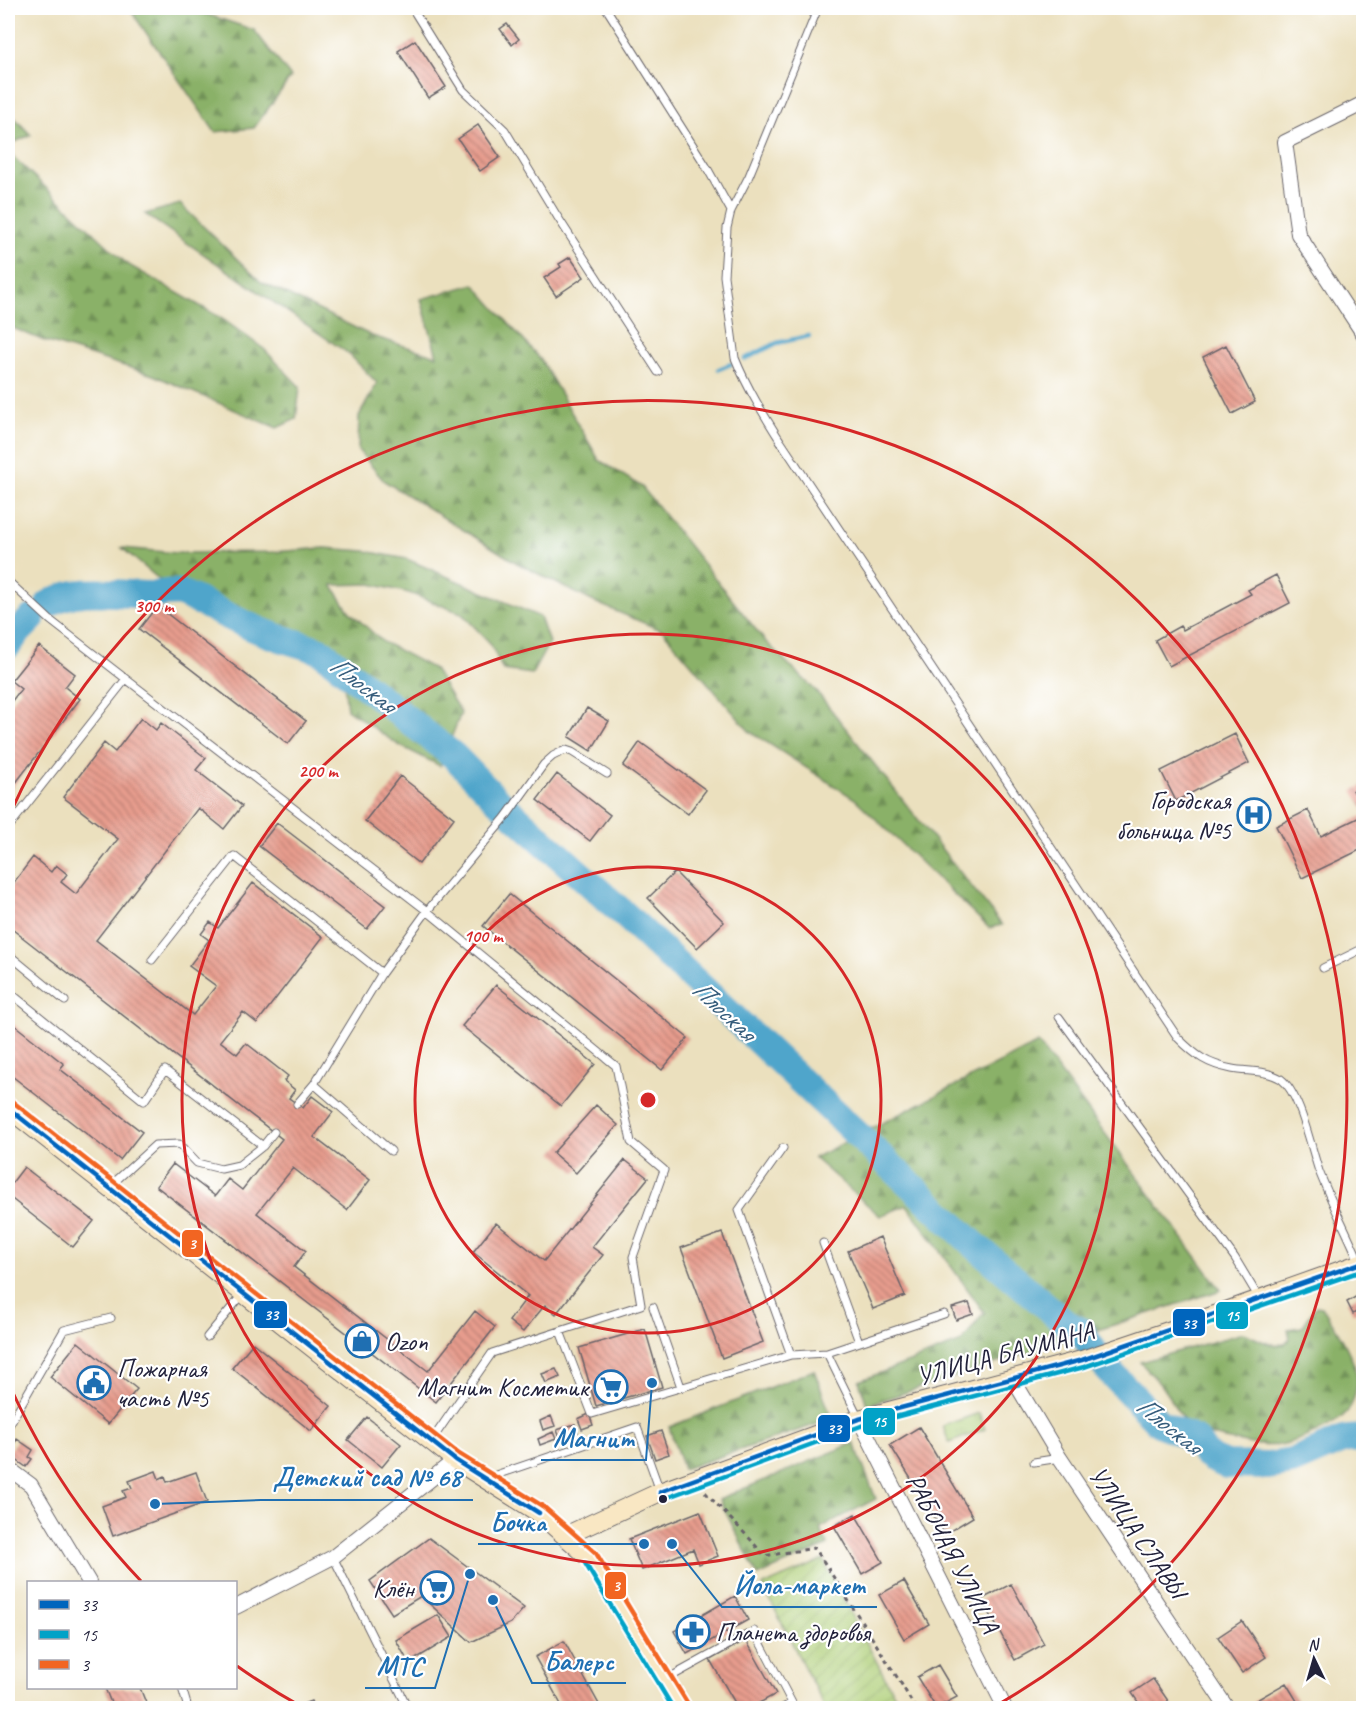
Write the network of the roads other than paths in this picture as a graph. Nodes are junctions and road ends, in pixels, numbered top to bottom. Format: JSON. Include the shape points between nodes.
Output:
{"nodes":[{"id":1,"x":412,"y":8,"type":"edge"},
{"id":2,"x":606,"y":8,"type":"edge"},
{"id":3,"x":818,"y":8,"type":"edge"},
{"id":4,"x":1364,"y":103,"type":"edge"},
{"id":5,"x":731,"y":211,"type":"junction"},
{"id":6,"x":1364,"y":335,"type":"edge"},
{"id":7,"x":658,"y":372,"type":"dead end"},
{"id":8,"x":8,"y":581,"type":"edge"},
{"id":9,"x":126,"y":679,"type":"junction"},
{"id":10,"x":607,"y":774,"type":"dead end"},
{"id":11,"x":8,"y":828,"type":"edge"},
{"id":12,"x":428,"y":911,"type":"junction"},
{"id":13,"x":1364,"y":948,"type":"edge"},
{"id":14,"x":8,"y":954,"type":"edge"},
{"id":15,"x":152,"y":960,"type":"dead end"},
{"id":16,"x":1323,"y":968,"type":"dead end"},
{"id":17,"x":382,"y":973,"type":"junction"},
{"id":18,"x":8,"y":991,"type":"edge"},
{"id":19,"x":65,"y":1001,"type":"dead end"},
{"id":20,"x":1059,"y":1017,"type":"dead end"},
{"id":21,"x":314,"y":1084,"type":"junction"},
{"id":22,"x":297,"y":1104,"type":"dead end"},
{"id":23,"x":8,"y":1108,"type":"edge"},
{"id":24,"x":274,"y":1132,"type":"dead end"},
{"id":25,"x":263,"y":1146,"type":"junction"},
{"id":26,"x":783,"y":1148,"type":"dead end"},
{"id":27,"x":391,"y":1151,"type":"dead end"},
{"id":28,"x":109,"y":1187,"type":"junction"},
{"id":29,"x":823,"y":1243,"type":"dead end"},
{"id":30,"x":1362,"y":1263,"type":"edge"},
{"id":31,"x":243,"y":1293,"type":"junction"},
{"id":32,"x":1260,"y":1300,"type":"junction"},
{"id":33,"x":653,"y":1307,"type":"dead end"},
{"id":34,"x":944,"y":1314,"type":"dead end"},
{"id":35,"x":111,"y":1318,"type":"dead end"},
{"id":36,"x":560,"y":1331,"type":"junction"},
{"id":37,"x":207,"y":1338,"type":"dead end"},
{"id":38,"x":859,"y":1342,"type":"junction"},
{"id":39,"x":827,"y":1353,"type":"junction"},
{"id":40,"x":791,"y":1354,"type":"junction"},
{"id":41,"x":1012,"y":1379,"type":"junction"},
{"id":42,"x":681,"y":1387,"type":"junction"},
{"id":43,"x":859,"y":1419,"type":"junction"},
{"id":44,"x":8,"y":1427,"type":"edge"},
{"id":45,"x":431,"y":1442,"type":"junction"},
{"id":46,"x":1059,"y":1458,"type":"junction"},
{"id":47,"x":455,"y":1460,"type":"junction"},
{"id":48,"x":1034,"y":1462,"type":"dead end"},
{"id":49,"x":8,"y":1468,"type":"edge"},
{"id":50,"x":484,"y":1479,"type":"junction"},
{"id":51,"x":660,"y":1492,"type":"junction"},
{"id":52,"x":565,"y":1536,"type":"junction"},
{"id":53,"x":333,"y":1557,"type":"junction"},
{"id":54,"x":87,"y":1581,"type":"edge"},
{"id":55,"x":237,"y":1606,"type":"edge"},
{"id":56,"x":665,"y":1680,"type":"junction"},
{"id":57,"x":182,"y":1689,"type":"edge"},
{"id":58,"x":188,"y":1708,"type":"edge"},
{"id":59,"x":408,"y":1708,"type":"edge"},
{"id":60,"x":681,"y":1708,"type":"edge"},
{"id":61,"x":783,"y":1708,"type":"edge"},
{"id":62,"x":1005,"y":1708,"type":"edge"},
{"id":63,"x":1227,"y":1708,"type":"edge"}],
"edges":[{"from":1,"to":7,"type":"lane","via":[[463,90],[505,130]]},
{"from":2,"to":5,"type":"lane"},
{"from":3,"to":5,"type":"lane"},
{"from":4,"to":6,"type":"street","via":[[1285,142],[1298,234]]},
{"from":5,"to":30,"type":"lane","via":[[724,276],[735,358],[771,426],[1178,1038],[1202,1059],[1233,1069],[1271,1074],[1293,1093],[1320,1172]]},
{"from":8,"to":9,"type":"lane","via":[[50,620]]},
{"from":9,"to":11,"type":"lane"},
{"from":9,"to":12,"type":"lane"},
{"from":10,"to":12,"type":"lane","via":[[572,752],[566,750],[553,756]]},
{"from":12,"to":17,"type":"lane"},
{"from":12,"to":36,"type":"lane","via":[[616,1066],[631,1142],[664,1170],[633,1257],[641,1305]]},
{"from":13,"to":16,"type":"lane"},
{"from":14,"to":19,"type":"lane"},
{"from":15,"to":17,"type":"lane","via":[[234,856]]},
{"from":17,"to":21,"type":"lane"},
{"from":18,"to":25,"type":"lane","via":[[144,1101],[165,1070]]},
{"from":20,"to":32,"type":"lane","via":[[1235,1258]]},
{"from":21,"to":22,"type":"lane"},
{"from":21,"to":27,"type":"lane"},
{"from":23,"to":28,"type":"main road"},
{"from":24,"to":25,"type":"lane"},
{"from":25,"to":28,"type":"lane","via":[[239,1165],[221,1169],[197,1163],[179,1144],[155,1145]]},
{"from":26,"to":40,"type":"lane","via":[[739,1210]]},
{"from":28,"to":31,"type":"main road"},
{"from":29,"to":38,"type":"lane"},
{"from":30,"to":32,"type":"main road","name":"УЛИЦА БАУМАНА"},
{"from":31,"to":37,"type":"lane"},
{"from":31,"to":45,"type":"main road"},
{"from":32,"to":41,"type":"main road","name":"УЛИЦА БАУМАНА","via":[[1123,1347]]},
{"from":33,"to":42,"type":"lane"},
{"from":34,"to":38,"type":"lane"},
{"from":35,"to":44,"type":"lane","via":[[64,1330]]},
{"from":36,"to":42,"type":"lane","via":[[592,1414]]},
{"from":36,"to":45,"type":"lane","via":[[492,1353]]},
{"from":38,"to":39,"type":"lane"},
{"from":39,"to":40,"type":"lane"},
{"from":39,"to":43,"type":"lane"},
{"from":40,"to":42,"type":"lane"},
{"from":41,"to":43,"type":"main road","name":"УЛИЦА БАУМАНА"},
{"from":41,"to":46,"type":"street","name":"УЛИЦА СЛАВЫ"},
{"from":43,"to":51,"type":"main road","name":"УЛИЦА БАУМАНА"},
{"from":43,"to":62,"type":"street","name":"РАБОЧАЯ УЛИЦА"},
{"from":45,"to":47,"type":"main road"},
{"from":46,"to":48,"type":"lane"},
{"from":46,"to":63,"type":"street","name":"УЛИЦА СЛАВЫ"},
{"from":47,"to":50,"type":"main road"},
{"from":47,"to":53,"type":"street"},
{"from":49,"to":54,"type":"street","via":[[31,1485]]},
{"from":50,"to":51,"type":"lane","via":[[637,1427]]},
{"from":50,"to":52,"type":"main road","via":[[539,1513]]},
{"from":51,"to":52,"type":"main road"},
{"from":52,"to":56,"type":"main road","via":[[591,1559]]},
{"from":53,"to":55,"type":"street"},
{"from":53,"to":59,"type":"lane"},
{"from":56,"to":60,"type":"main road"},
{"from":56,"to":61,"type":"lane","via":[[754,1631],[792,1703]]},
{"from":57,"to":58,"type":"lane"}]}
